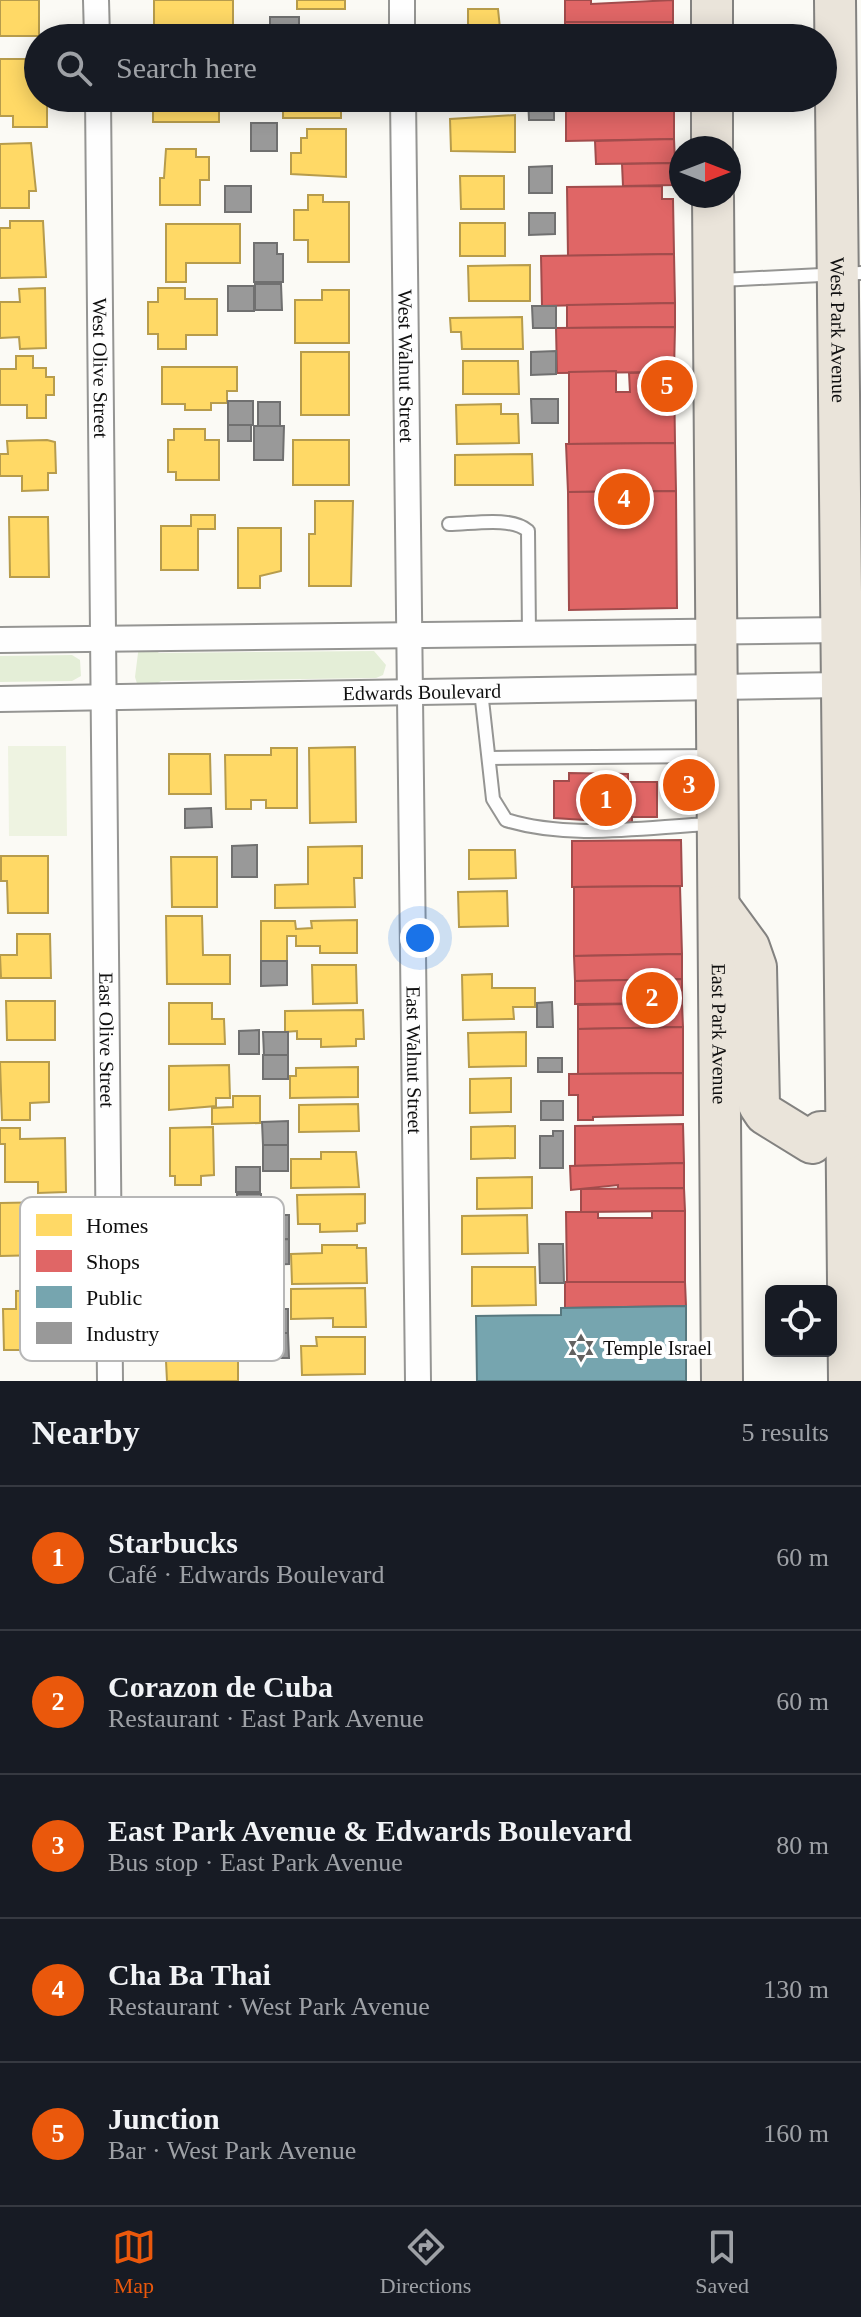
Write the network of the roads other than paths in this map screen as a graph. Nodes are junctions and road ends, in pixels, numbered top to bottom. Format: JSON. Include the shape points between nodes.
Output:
{"nodes":[{"id":1,"x":96,"y":0,"type":"edge"},
{"id":2,"x":402,"y":0,"type":"edge"},
{"id":3,"x":712,"y":0,"type":"edge"},
{"id":4,"x":835,"y":0,"type":"edge"},
{"id":5,"x":97,"y":24,"type":"edge"},
{"id":6,"x":402,"y":24,"type":"edge"},
{"id":7,"x":712,"y":24,"type":"edge"},
{"id":8,"x":840,"y":55,"type":"edge"},
{"id":9,"x":98,"y":112,"type":"edge"},
{"id":10,"x":403,"y":112,"type":"edge"},
{"id":11,"x":712,"y":112,"type":"edge"},
{"id":12,"x":712,"y":136,"type":"edge"},
{"id":13,"x":713,"y":208,"type":"edge"},
{"id":14,"x":850,"y":275,"type":"edge"},
{"id":15,"x":713,"y":280,"type":"junction"},
{"id":16,"x":449,"y":524,"type":"dead end"},
{"id":17,"x":851,"y":564,"type":"edge"},
{"id":18,"x":716,"y":632,"type":"junction"},
{"id":19,"x":529,"y":634,"type":"junction"},
{"id":20,"x":410,"y":636,"type":"junction"},
{"id":21,"x":104,"y":639,"type":"junction"},
{"id":22,"x":0,"y":640,"type":"edge"},
{"id":23,"x":842,"y":658,"type":"junction"},
{"id":24,"x":717,"y":687,"type":"junction"},
{"id":25,"x":481,"y":691,"type":"junction"},
{"id":26,"x":411,"y":692,"type":"junction"},
{"id":27,"x":105,"y":697,"type":"junction"},
{"id":28,"x":0,"y":699,"type":"edge"},
{"id":29,"x":718,"y":756,"type":"junction"},
{"id":30,"x":490,"y":758,"type":"junction"},
{"id":31,"x":718,"y":824,"type":"junction"},
{"id":32,"x":719,"y":906,"type":"junction"},
{"id":33,"x":853,"y":1068,"type":"edge"},
{"id":34,"x":854,"y":1139,"type":"edge"},
{"id":35,"x":109,"y":1197,"type":"edge"},
{"id":36,"x":110,"y":1361,"type":"edge"},
{"id":37,"x":110,"y":1381,"type":"edge"},
{"id":38,"x":418,"y":1381,"type":"edge"},
{"id":39,"x":722,"y":1381,"type":"edge"},
{"id":40,"x":849,"y":1381,"type":"edge"}],
"edges":[{"from":1,"to":5,"type":"street"},
{"from":2,"to":6,"type":"street"},
{"from":3,"to":7,"type":"highway"},
{"from":4,"to":8,"type":"highway","name":"West Park Avenue"},
{"from":8,"to":14,"type":"highway","name":"West Park Avenue"},
{"from":9,"to":21,"type":"street","name":"West Olive Street"},
{"from":10,"to":20,"type":"street","name":"West Walnut Street"},
{"from":11,"to":12,"type":"highway"},
{"from":13,"to":15,"type":"highway"},
{"from":14,"to":15,"type":"lane"},
{"from":14,"to":17,"type":"highway","name":"West Park Avenue"},
{"from":15,"to":18,"type":"highway"},
{"from":16,"to":19,"type":"lane","via":[[510,524],[528,531]]},
{"from":17,"to":23,"type":"highway","name":"West Park Avenue"},
{"from":18,"to":19,"type":"street"},
{"from":18,"to":23,"type":"street"},
{"from":18,"to":24,"type":"highway"},
{"from":19,"to":20,"type":"street"},
{"from":20,"to":21,"type":"street"},
{"from":20,"to":26,"type":"street","name":"West Walnut Street"},
{"from":21,"to":22,"type":"street"},
{"from":21,"to":27,"type":"street","name":"West Olive Street"},
{"from":23,"to":24,"type":"street","name":"Edwards Boulevard"},
{"from":23,"to":33,"type":"highway"},
{"from":24,"to":25,"type":"street","name":"Edwards Boulevard"},
{"from":24,"to":29,"type":"highway","name":"East Park Avenue"},
{"from":25,"to":26,"type":"street","name":"Edwards Boulevard"},
{"from":25,"to":30,"type":"lane"},
{"from":26,"to":27,"type":"street","name":"Edwards Boulevard"},
{"from":26,"to":38,"type":"street","name":"East Walnut Street"},
{"from":27,"to":28,"type":"street","name":"Edwards Boulevard"},
{"from":27,"to":35,"type":"street","name":"East Olive Street"},
{"from":29,"to":30,"type":"lane"},
{"from":29,"to":31,"type":"highway","name":"East Park Avenue"},
{"from":30,"to":31,"type":"lane","via":[[499,813],[532,828]]},
{"from":31,"to":32,"type":"highway","name":"East Park Avenue"},
{"from":32,"to":34,"type":"highway","via":[[749,947],[756,967],[759,1105],[812,1143],[821,1132]]},
{"from":32,"to":39,"type":"highway","name":"East Park Avenue"},
{"from":33,"to":34,"type":"highway"},
{"from":34,"to":40,"type":"highway"},
{"from":36,"to":37,"type":"street","name":"East Olive Street"}]}
